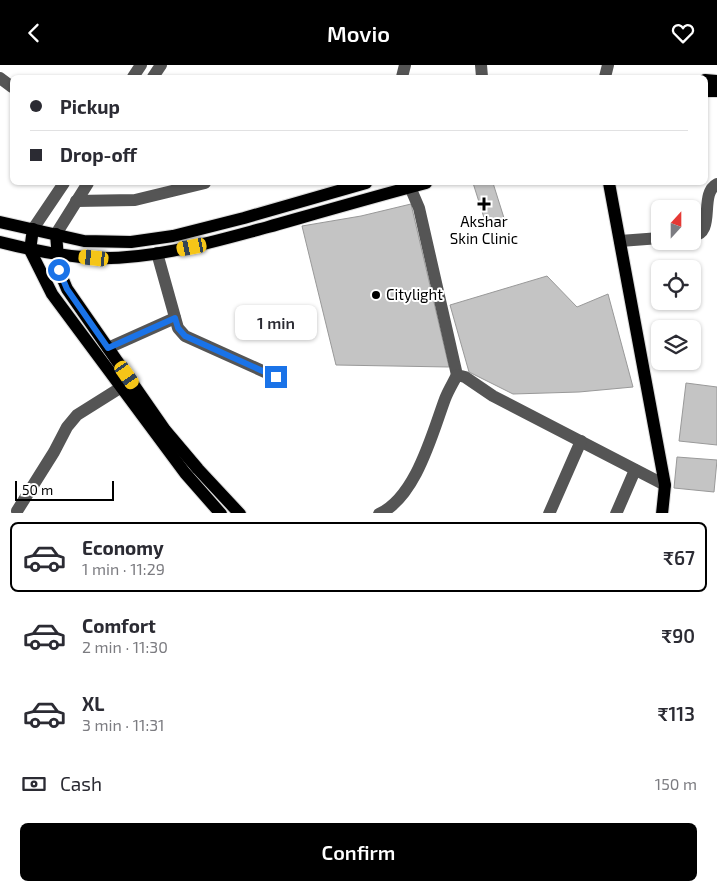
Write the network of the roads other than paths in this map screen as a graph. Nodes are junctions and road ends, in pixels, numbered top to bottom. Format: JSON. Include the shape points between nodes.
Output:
{"nodes":[{"id":1,"x":717,"y":184,"type":"edge"},
{"id":2,"x":63,"y":185,"type":"edge"},
{"id":3,"x":87,"y":185,"type":"edge"},
{"id":4,"x":197,"y":185,"type":"edge"},
{"id":5,"x":359,"y":185,"type":"edge"},
{"id":6,"x":418,"y":185,"type":"edge"},
{"id":7,"x":609,"y":185,"type":"edge"},
{"id":8,"x":410,"y":187,"type":"junction"},
{"id":9,"x":76,"y":201,"type":"junction"},
{"id":10,"x":0,"y":222,"type":"edge"},
{"id":11,"x":33,"y":229,"type":"junction"},
{"id":12,"x":701,"y":233,"type":"edge"},
{"id":13,"x":56,"y":234,"type":"junction"},
{"id":14,"x":651,"y":239,"type":"edge"},
{"id":15,"x":620,"y":241,"type":"junction"},
{"id":16,"x":0,"y":242,"type":"edge"},
{"id":17,"x":30,"y":249,"type":"junction"},
{"id":18,"x":158,"y":253,"type":"junction"},
{"id":19,"x":56,"y":254,"type":"junction"},
{"id":20,"x":175,"y":318,"type":"junction"},
{"id":21,"x":108,"y":348,"type":"junction"},
{"id":22,"x":456,"y":375,"type":"junction"},
{"id":23,"x":276,"y":377,"type":"dead end"},
{"id":24,"x":120,"y":388,"type":"junction"},
{"id":25,"x":580,"y":441,"type":"junction"},
{"id":26,"x":635,"y":470,"type":"junction"},
{"id":27,"x":665,"y":485,"type":"junction"},
{"id":28,"x":17,"y":511,"type":"dead end"},
{"id":29,"x":221,"y":513,"type":"edge"},
{"id":30,"x":240,"y":513,"type":"edge"},
{"id":31,"x":379,"y":513,"type":"edge"},
{"id":32,"x":549,"y":513,"type":"edge"},
{"id":33,"x":616,"y":513,"type":"edge"},
{"id":34,"x":662,"y":513,"type":"edge"}],
"edges":[{"from":1,"to":12,"type":"street","via":[[709,192],[708,225]]},
{"from":2,"to":11,"type":"street"},
{"from":3,"to":9,"type":"street"},
{"from":4,"to":9,"type":"street","via":[[135,200]]},
{"from":5,"to":13,"type":"main road","via":[[244,218],[132,242],[84,241]]},
{"from":6,"to":8,"type":"main road"},
{"from":7,"to":15,"type":"main road"},
{"from":8,"to":18,"type":"main road","via":[[210,243]]},
{"from":8,"to":22,"type":"street","via":[[419,208]]},
{"from":9,"to":13,"type":"street"},
{"from":10,"to":11,"type":"main road"},
{"from":11,"to":13,"type":"main road"},
{"from":11,"to":17,"type":"main road"},
{"from":13,"to":19,"type":"main road"},
{"from":14,"to":15,"type":"street"},
{"from":15,"to":27,"type":"main road"},
{"from":16,"to":17,"type":"main road"},
{"from":17,"to":19,"type":"main road"},
{"from":17,"to":24,"type":"main road","via":[[52,294]]},
{"from":18,"to":19,"type":"main road","via":[[94,258]]},
{"from":18,"to":20,"type":"street"},
{"from":19,"to":21,"type":"main road","via":[[67,289]]},
{"from":20,"to":21,"type":"street"},
{"from":20,"to":23,"type":"street","via":[[185,336]]},
{"from":21,"to":30,"type":"main road","via":[[165,430]]},
{"from":22,"to":25,"type":"street"},
{"from":22,"to":31,"type":"street","via":[[425,454],[408,486],[389,509]]},
{"from":24,"to":28,"type":"street","via":[[77,415]]},
{"from":24,"to":29,"type":"main road","via":[[185,473]]},
{"from":25,"to":26,"type":"street"},
{"from":25,"to":32,"type":"street"},
{"from":26,"to":27,"type":"street"},
{"from":26,"to":33,"type":"street"},
{"from":27,"to":34,"type":"main road"}]}
